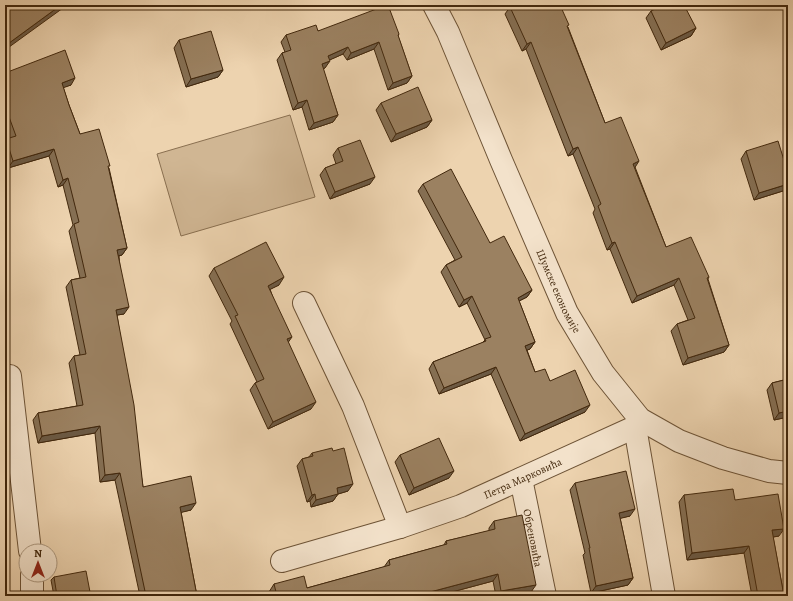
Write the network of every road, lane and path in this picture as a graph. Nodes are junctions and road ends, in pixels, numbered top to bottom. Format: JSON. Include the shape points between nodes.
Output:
{"nodes":[{"id":1,"x":434,"y":5,"type":"edge"},
{"id":2,"x":304,"y":303,"type":"dead end"},
{"id":3,"x":10,"y":376,"type":"dead end"},
{"id":4,"x":638,"y":423,"type":"junction"},
{"id":5,"x":788,"y":473,"type":"edge"},
{"id":6,"x":521,"y":479,"type":"junction"},
{"id":7,"x":400,"y":527,"type":"junction"},
{"id":8,"x":29,"y":543,"type":"edge"},
{"id":9,"x":282,"y":561,"type":"dead end"},
{"id":10,"x":32,"y":583,"type":"edge"},
{"id":11,"x":32,"y":596,"type":"edge"},
{"id":12,"x":545,"y":596,"type":"edge"},
{"id":13,"x":664,"y":596,"type":"edge"}],
"edges":[{"from":1,"to":4,"type":"street","name":"Шумске економије","via":[[448,32],[567,313],[603,373]]},
{"from":2,"to":7,"type":"street","via":[[353,406]]},
{"from":3,"to":8,"type":"street"},
{"from":4,"to":5,"type":"street","name":"Шумске економије","via":[[723,458],[769,471]]},
{"from":4,"to":6,"type":"street","name":"Петра Марковића"},
{"from":4,"to":13,"type":"street"},
{"from":6,"to":7,"type":"street","name":"Петра Марковића","via":[[461,506]]},
{"from":6,"to":12,"type":"street","name":"Обреновића"},
{"from":7,"to":9,"type":"street","name":"Петра Марковића"},
{"from":10,"to":11,"type":"street"}]}
